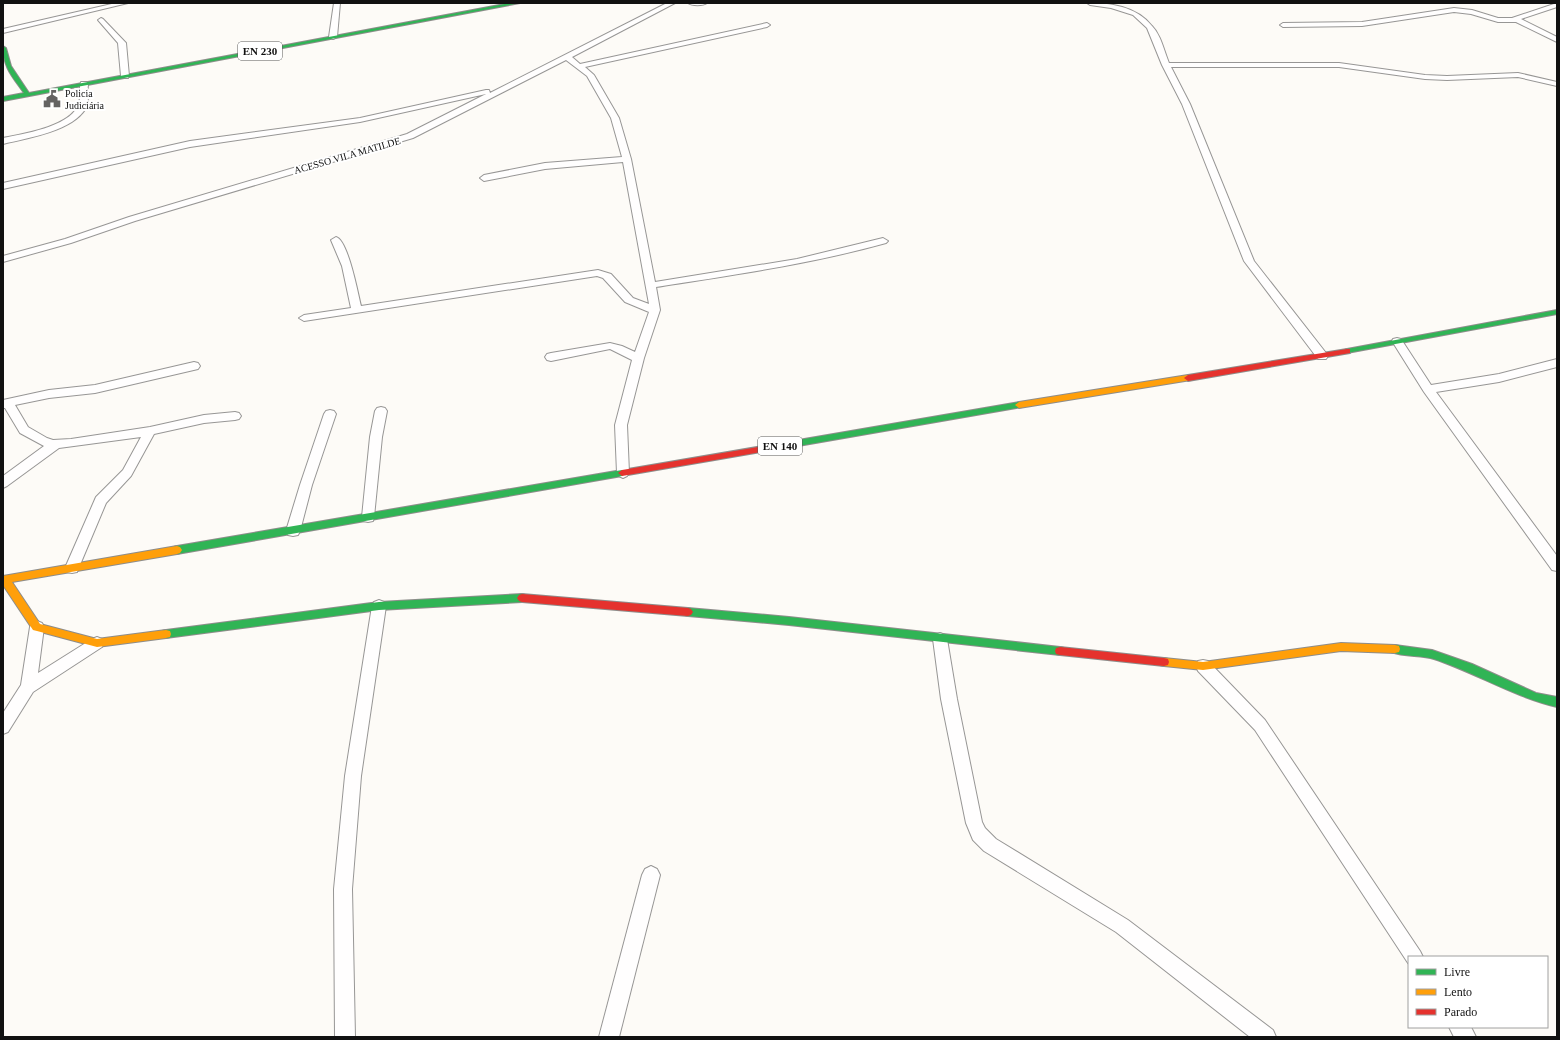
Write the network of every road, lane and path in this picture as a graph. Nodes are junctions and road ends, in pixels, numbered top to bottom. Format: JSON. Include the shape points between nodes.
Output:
{"nodes":[{"id":1,"x":125,"y":3,"type":"edge"},
{"id":2,"x":337,"y":3,"type":"edge"},
{"id":3,"x":518,"y":3,"type":"edge"},
{"id":4,"x":672,"y":3,"type":"edge"},
{"id":5,"x":691,"y":3,"type":"edge"},
{"id":6,"x":704,"y":3,"type":"edge"},
{"id":7,"x":1090,"y":3,"type":"edge"},
{"id":8,"x":1537,"y":3,"type":"edge"},
{"id":9,"x":1557,"y":5,"type":"edge"},
{"id":10,"x":1548,"y":8,"type":"junction"},
{"id":11,"x":101,"y":20,"type":"dead end"},
{"id":12,"x":1515,"y":20,"type":"junction"},
{"id":13,"x":767,"y":25,"type":"dead end"},
{"id":14,"x":1283,"y":25,"type":"dead end"},
{"id":15,"x":3,"y":31,"type":"edge"},
{"id":16,"x":333,"y":38,"type":"junction"},
{"id":17,"x":1557,"y":40,"type":"edge"},
{"id":18,"x":3,"y":48,"type":"edge"},
{"id":19,"x":566,"y":56,"type":"junction"},
{"id":20,"x":1166,"y":65,"type":"junction"},
{"id":21,"x":580,"y":66,"type":"junction"},
{"id":22,"x":125,"y":76,"type":"junction"},
{"id":23,"x":84,"y":84,"type":"junction"},
{"id":24,"x":1557,"y":84,"type":"edge"},
{"id":25,"x":501,"y":89,"type":"junction"},
{"id":26,"x":27,"y":94,"type":"junction"},
{"id":27,"x":3,"y":99,"type":"edge"},
{"id":28,"x":3,"y":141,"type":"edge"},
{"id":29,"x":628,"y":159,"type":"junction"},
{"id":30,"x":484,"y":178,"type":"dead end"},
{"id":31,"x":3,"y":186,"type":"edge"},
{"id":32,"x":336,"y":240,"type":"dead end"},
{"id":33,"x":883,"y":241,"type":"dead end"},
{"id":34,"x":3,"y":258,"type":"edge"},
{"id":35,"x":652,"y":285,"type":"junction"},
{"id":36,"x":356,"y":309,"type":"junction"},
{"id":37,"x":655,"y":310,"type":"junction"},
{"id":38,"x":1557,"y":312,"type":"edge"},
{"id":39,"x":304,"y":318,"type":"dead end"},
{"id":40,"x":1397,"y":340,"type":"junction"},
{"id":41,"x":1322,"y":356,"type":"junction"},
{"id":42,"x":550,"y":357,"type":"dead end"},
{"id":43,"x":638,"y":358,"type":"junction"},
{"id":44,"x":1557,"y":363,"type":"edge"},
{"id":45,"x":194,"y":366,"type":"dead end"},
{"id":46,"x":1428,"y":389,"type":"junction"},
{"id":47,"x":5,"y":404,"type":"edge"},
{"id":48,"x":381,"y":411,"type":"dead end"},
{"id":49,"x":330,"y":414,"type":"dead end"},
{"id":50,"x":235,"y":416,"type":"dead end"},
{"id":51,"x":150,"y":431,"type":"junction"},
{"id":52,"x":56,"y":444,"type":"junction"},
{"id":53,"x":623,"y":474,"type":"junction"},
{"id":54,"x":3,"y":483,"type":"edge"},
{"id":55,"x":368,"y":517,"type":"junction"},
{"id":56,"x":294,"y":531,"type":"junction"},
{"id":57,"x":1557,"y":566,"type":"edge"},
{"id":58,"x":72,"y":568,"type":"junction"},
{"id":59,"x":4,"y":580,"type":"edge"},
{"id":60,"x":379,"y":606,"type":"junction"},
{"id":61,"x":38,"y":627,"type":"junction"},
{"id":62,"x":940,"y":639,"type":"junction"},
{"id":63,"x":97,"y":643,"type":"junction"},
{"id":64,"x":1203,"y":666,"type":"junction"},
{"id":65,"x":28,"y":687,"type":"junction"},
{"id":66,"x":1557,"y":702,"type":"edge"},
{"id":67,"x":3,"y":727,"type":"edge"},
{"id":68,"x":651,"y":875,"type":"dead end"},
{"id":69,"x":1413,"y":956,"type":"edge"},
{"id":70,"x":1460,"y":1028,"type":"edge"},
{"id":71,"x":345,"y":1037,"type":"edge"},
{"id":72,"x":609,"y":1037,"type":"edge"},
{"id":73,"x":1266,"y":1037,"type":"edge"},
{"id":74,"x":1466,"y":1037,"type":"edge"}],
"edges":[{"from":1,"to":15,"type":"street"},
{"from":2,"to":16,"type":"street"},
{"from":3,"to":16,"type":"main road","number":"EN 230"},
{"from":4,"to":19,"type":"street","name":"ACESSO VILA MATILDE"},
{"from":5,"to":6,"type":"street"},
{"from":7,"to":20,"type":"street","via":[[1118,8],[1143,20],[1156,38]]},
{"from":8,"to":10,"type":"street"},
{"from":9,"to":10,"type":"street"},
{"from":10,"to":12,"type":"street"},
{"from":11,"to":22,"type":"street","via":[[122,43]]},
{"from":12,"to":14,"type":"street","via":[[1498,20],[1472,12],[1454,10],[1362,24]]},
{"from":12,"to":17,"type":"street"},
{"from":13,"to":21,"type":"street"},
{"from":16,"to":22,"type":"main road","number":"EN 230"},
{"from":18,"to":26,"type":"main road","via":[[8,66]]},
{"from":19,"to":21,"type":"street"},
{"from":19,"to":25,"type":"street","name":"ACESSO VILA MATILDE"},
{"from":20,"to":24,"type":"street","via":[[1339,65],[1425,77],[1518,75]]},
{"from":20,"to":41,"type":"street","via":[[1186,104],[1249,261]]},
{"from":21,"to":29,"type":"street","via":[[590,75],[615,118]]},
{"from":22,"to":23,"type":"main road","number":"EN 230"},
{"from":23,"to":26,"type":"main road","number":"EN 230"},
{"from":23,"to":28,"type":"street","via":[[83,106],[71,120]]},
{"from":25,"to":31,"type":"street","via":[[360,120],[190,144]]},
{"from":25,"to":34,"type":"street","name":"ACESSO VILA MATILDE","via":[[410,136],[132,219],[68,241]]},
{"from":26,"to":27,"type":"main road","number":"EN 230"},
{"from":29,"to":30,"type":"street","via":[[534,168]]},
{"from":29,"to":35,"type":"street"},
{"from":32,"to":36,"type":"street","via":[[348,266]]},
{"from":33,"to":35,"type":"street","via":[[850,251]]},
{"from":35,"to":37,"type":"street"},
{"from":36,"to":37,"type":"street","via":[[598,272],[607,276],[629,300]]},
{"from":36,"to":39,"type":"street"},
{"from":37,"to":43,"type":"street"},
{"from":38,"to":40,"type":"main road","number":"EN 140"},
{"from":40,"to":41,"type":"main road","number":"EN 140"},
{"from":40,"to":46,"type":"street"},
{"from":41,"to":53,"type":"main road","number":"EN 140","via":[[1028,403]]},
{"from":42,"to":43,"type":"street","via":[[610,346]]},
{"from":43,"to":53,"type":"street","via":[[621,425]]},
{"from":44,"to":46,"type":"street","via":[[1499,378]]},
{"from":45,"to":47,"type":"street","via":[[109,386],[49,394]]},
{"from":46,"to":57,"type":"street"},
{"from":47,"to":52,"type":"street","via":[[24,430],[44,442]]},
{"from":48,"to":55,"type":"street"},
{"from":49,"to":56,"type":"street","via":[[306,485]]},
{"from":50,"to":51,"type":"street","via":[[212,418]]},
{"from":51,"to":52,"type":"street"},
{"from":51,"to":58,"type":"street","via":[[127,473],[101,500]]},
{"from":52,"to":54,"type":"street"},
{"from":53,"to":55,"type":"main road","number":"EN 140"},
{"from":55,"to":56,"type":"main road","number":"EN 140"},
{"from":56,"to":58,"type":"main road","number":"EN 140"},
{"from":58,"to":59,"type":"main road","number":"EN 140"},
{"from":59,"to":61,"type":"main road"},
{"from":60,"to":62,"type":"main road","via":[[527,598],[790,621]]},
{"from":60,"to":63,"type":"main road"},
{"from":60,"to":71,"type":"street","via":[[353,776],[343,889]]},
{"from":61,"to":63,"type":"main road"},
{"from":61,"to":65,"type":"street"},
{"from":62,"to":64,"type":"main road"},
{"from":62,"to":73,"type":"street","via":[[974,822],[979,834],[990,845],[1122,926]]},
{"from":63,"to":65,"type":"street"},
{"from":64,"to":66,"type":"main road","via":[[1340,646],[1389,648],[1432,654],[1535,697]]},
{"from":64,"to":69,"type":"street","via":[[1260,725]]},
{"from":65,"to":67,"type":"street"},
{"from":68,"to":72,"type":"street"},
{"from":70,"to":74,"type":"street"}]}
